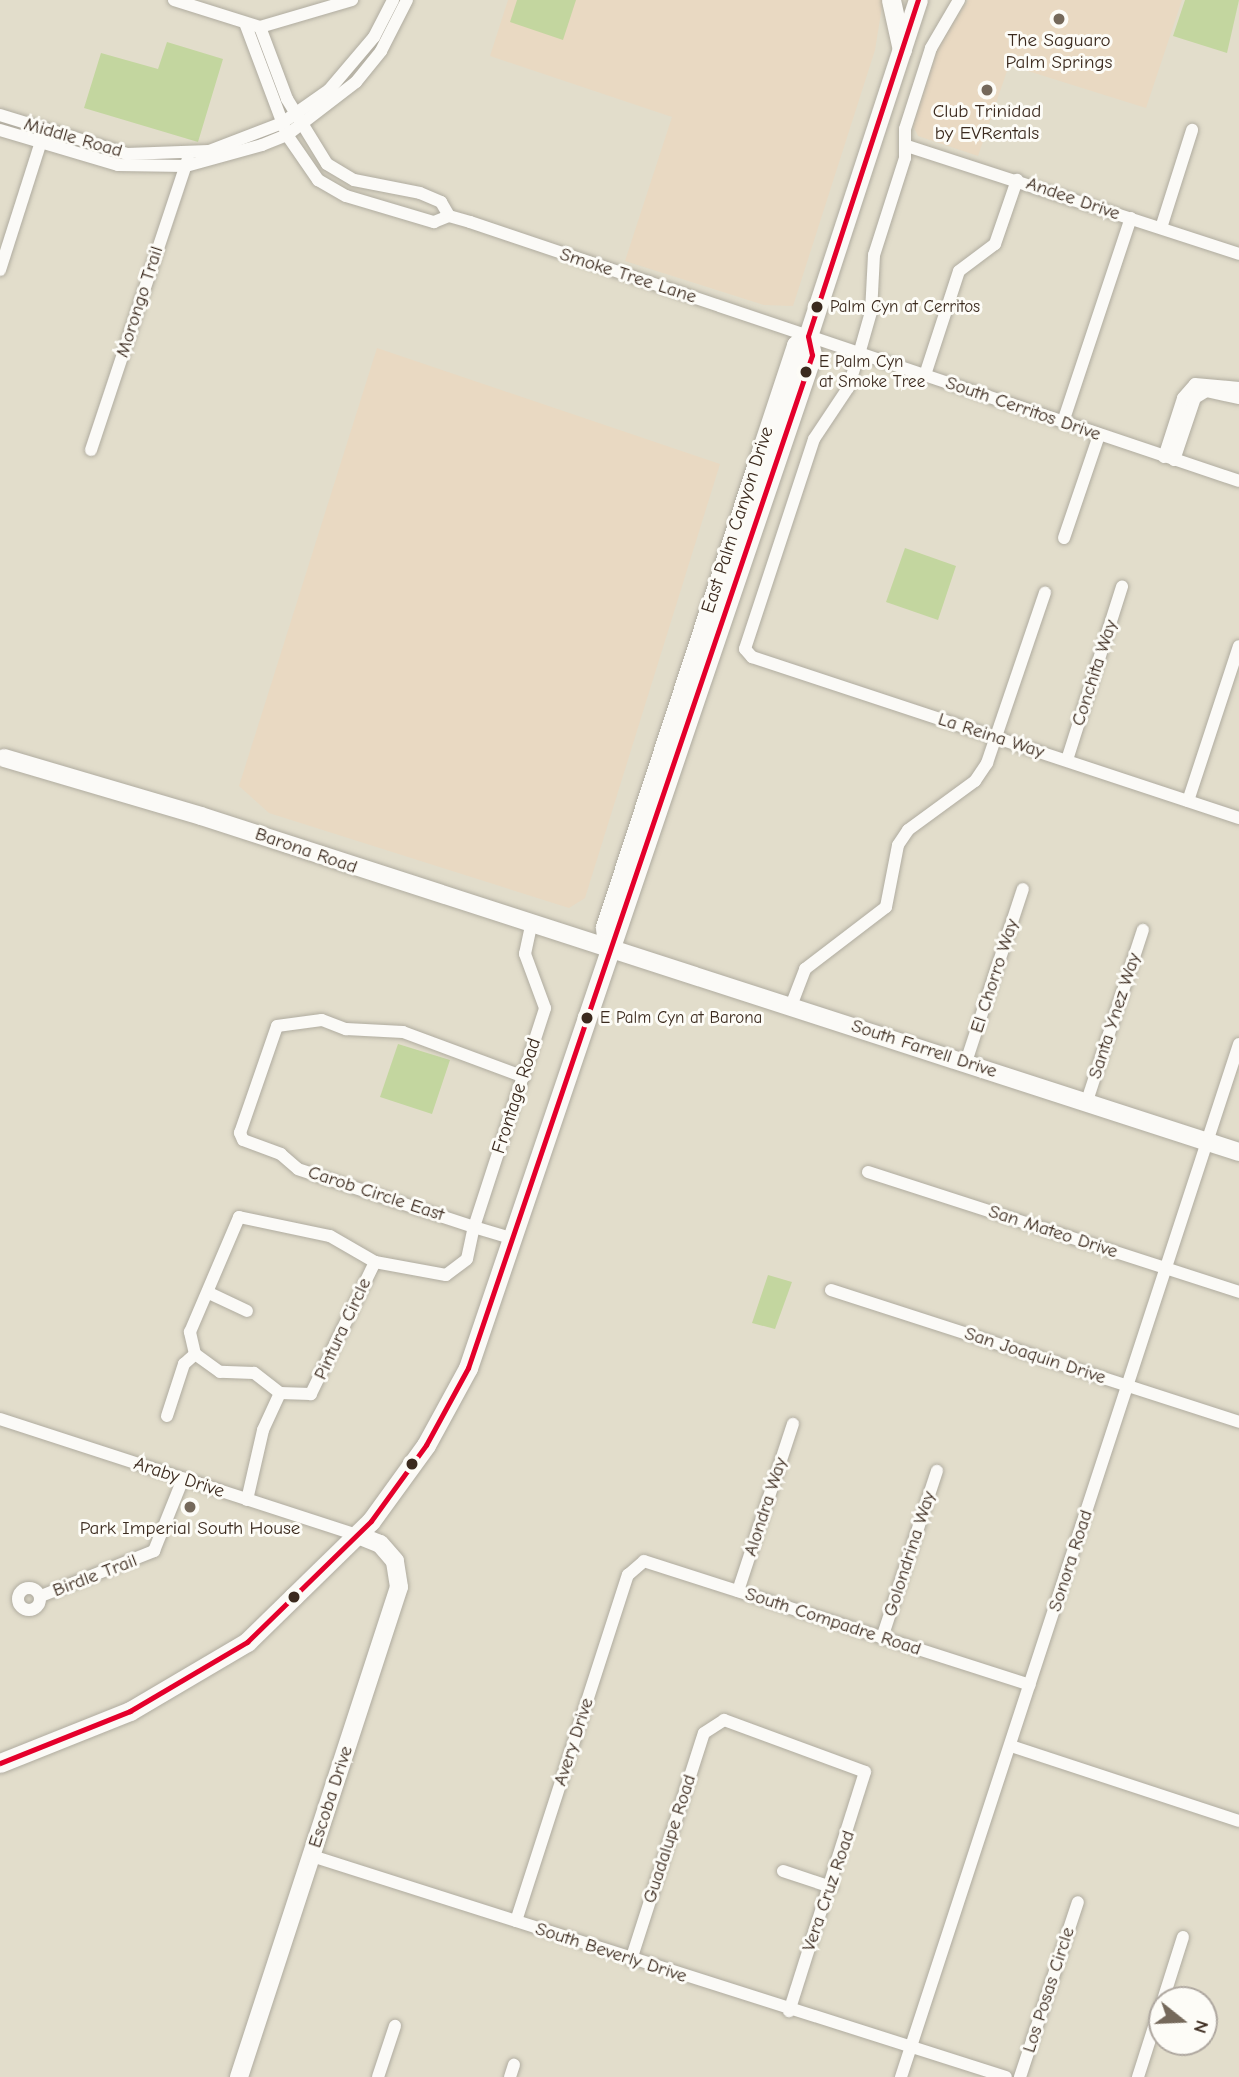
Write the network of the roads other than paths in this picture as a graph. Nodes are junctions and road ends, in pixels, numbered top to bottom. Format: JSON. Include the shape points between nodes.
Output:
{"nodes":[{"id":1,"x":174,"y":0,"type":"edge"},
{"id":2,"x":352,"y":0,"type":"edge"},
{"id":3,"x":393,"y":0,"type":"edge"},
{"id":4,"x":407,"y":0,"type":"edge"},
{"id":5,"x":891,"y":0,"type":"edge"},
{"id":6,"x":918,"y":0,"type":"edge"},
{"id":7,"x":959,"y":0,"type":"edge"},
{"id":8,"x":245,"y":23,"type":"junction"},
{"id":9,"x":260,"y":27,"type":"junction"},
{"id":10,"x":902,"y":50,"type":"junction"},
{"id":11,"x":0,"y":115,"type":"edge"},
{"id":12,"x":298,"y":121,"type":"junction"},
{"id":13,"x":285,"y":129,"type":"junction"},
{"id":14,"x":0,"y":130,"type":"edge"},
{"id":15,"x":1192,"y":130,"type":"dead end"},
{"id":16,"x":42,"y":136,"type":"junction"},
{"id":17,"x":907,"y":146,"type":"junction"},
{"id":18,"x":187,"y":160,"type":"junction"},
{"id":19,"x":1017,"y":180,"type":"junction"},
{"id":20,"x":390,"y":188,"type":"junction"},
{"id":21,"x":384,"y":208,"type":"junction"},
{"id":22,"x":449,"y":216,"type":"junction"},
{"id":23,"x":1131,"y":218,"type":"junction"},
{"id":24,"x":1161,"y":228,"type":"junction"},
{"id":25,"x":1239,"y":254,"type":"edge"},
{"id":26,"x":0,"y":271,"type":"edge"},
{"id":27,"x":808,"y":336,"type":"junction"},
{"id":28,"x":859,"y":354,"type":"junction"},
{"id":29,"x":925,"y":376,"type":"junction"},
{"id":30,"x":1239,"y":388,"type":"edge"},
{"id":31,"x":1239,"y":398,"type":"edge"},
{"id":32,"x":1063,"y":422,"type":"junction"},
{"id":33,"x":1099,"y":435,"type":"junction"},
{"id":34,"x":91,"y":450,"type":"dead end"},
{"id":35,"x":1169,"y":458,"type":"junction"},
{"id":36,"x":1239,"y":481,"type":"edge"},
{"id":37,"x":1064,"y":538,"type":"dead end"},
{"id":38,"x":1122,"y":587,"type":"dead end"},
{"id":39,"x":1045,"y":593,"type":"dead end"},
{"id":40,"x":1239,"y":646,"type":"edge"},
{"id":41,"x":996,"y":738,"type":"junction"},
{"id":42,"x":1067,"y":760,"type":"junction"},
{"id":43,"x":1,"y":761,"type":"edge"},
{"id":44,"x":1188,"y":801,"type":"junction"},
{"id":45,"x":1239,"y":818,"type":"edge"},
{"id":46,"x":1023,"y":889,"type":"dead end"},
{"id":47,"x":531,"y":925,"type":"junction"},
{"id":48,"x":1143,"y":930,"type":"dead end"},
{"id":49,"x":607,"y":949,"type":"junction"},
{"id":50,"x":791,"y":1006,"type":"junction"},
{"id":51,"x":1239,"y":1044,"type":"edge"},
{"id":52,"x":966,"y":1062,"type":"junction"},
{"id":53,"x":524,"y":1077,"type":"junction"},
{"id":54,"x":1087,"y":1101,"type":"junction"},
{"id":55,"x":1207,"y":1141,"type":"junction"},
{"id":56,"x":1239,"y":1152,"type":"edge"},
{"id":57,"x":868,"y":1172,"type":"dead end"},
{"id":58,"x":474,"y":1227,"type":"junction"},
{"id":59,"x":514,"y":1239,"type":"junction"},
{"id":60,"x":375,"y":1262,"type":"junction"},
{"id":61,"x":1166,"y":1268,"type":"junction"},
{"id":62,"x":831,"y":1290,"type":"dead end"},
{"id":63,"x":1239,"y":1292,"type":"edge"},
{"id":64,"x":209,"y":1293,"type":"junction"},
{"id":65,"x":247,"y":1311,"type":"dead end"},
{"id":66,"x":195,"y":1354,"type":"junction"},
{"id":67,"x":1128,"y":1386,"type":"junction"},
{"id":68,"x":280,"y":1393,"type":"junction"},
{"id":69,"x":167,"y":1416,"type":"dead end"},
{"id":70,"x":0,"y":1419,"type":"edge"},
{"id":71,"x":1239,"y":1422,"type":"edge"},
{"id":72,"x":793,"y":1424,"type":"dead end"},
{"id":73,"x":937,"y":1471,"type":"dead end"},
{"id":74,"x":183,"y":1479,"type":"junction"},
{"id":75,"x":247,"y":1500,"type":"junction"},
{"id":76,"x":358,"y":1535,"type":"junction"},
{"id":77,"x":636,"y":1565,"type":"joint"},
{"id":78,"x":738,"y":1591,"type":"junction"},
{"id":79,"x":41,"y":1597,"type":"dead end"},
{"id":80,"x":882,"y":1638,"type":"junction"},
{"id":81,"x":1030,"y":1685,"type":"junction"},
{"id":82,"x":714,"y":1721,"type":"joint"},
{"id":83,"x":1011,"y":1746,"type":"junction"},
{"id":84,"x":0,"y":1763,"type":"edge"},
{"id":85,"x":1239,"y":1821,"type":"edge"},
{"id":86,"x":312,"y":1856,"type":"junction"},
{"id":87,"x":783,"y":1871,"type":"dead end"},
{"id":88,"x":831,"y":1887,"type":"junction"},
{"id":89,"x":1078,"y":1902,"type":"dead end"},
{"id":90,"x":516,"y":1921,"type":"junction"},
{"id":91,"x":1183,"y":1937,"type":"dead end"},
{"id":92,"x":631,"y":1960,"type":"junction"},
{"id":93,"x":1167,"y":1986,"type":"edge"},
{"id":94,"x":789,"y":2011,"type":"junction"},
{"id":95,"x":395,"y":2026,"type":"dead end"},
{"id":96,"x":1148,"y":2045,"type":"edge"},
{"id":97,"x":911,"y":2048,"type":"junction"},
{"id":98,"x":239,"y":2077,"type":"edge"},
{"id":99,"x":378,"y":2077,"type":"edge"},
{"id":100,"x":901,"y":2077,"type":"edge"},
{"id":101,"x":1006,"y":2077,"type":"edge"},
{"id":102,"x":1020,"y":2077,"type":"edge"},
{"id":103,"x":1138,"y":2077,"type":"edge"}],
"edges":[{"from":1,"to":8,"type":"street"},
{"from":2,"to":9,"type":"street"},
{"from":3,"to":12,"type":"street","via":[[361,55]]},
{"from":4,"to":12,"type":"street","via":[[393,33],[356,82]]},
{"from":5,"to":10,"type":"main road"},
{"from":6,"to":10,"type":"main road","name":"East Palm Canyon Drive"},
{"from":7,"to":17,"type":"street","via":[[931,48],[905,129]]},
{"from":8,"to":9,"type":"street"},
{"from":8,"to":13,"type":"street","name":"Smoke Tree Lane"},
{"from":9,"to":12,"type":"street","name":"Smoke Tree Lane"},
{"from":10,"to":27,"type":"main road","name":"East Palm Canyon Drive"},
{"from":11,"to":16,"type":"street","name":"Middle Road"},
{"from":12,"to":13,"type":"street","name":"Middle Road"},
{"from":12,"to":20,"type":"street","name":"Smoke Tree Lane","via":[[339,173]]},
{"from":13,"to":18,"type":"street","name":"Middle Road"},
{"from":13,"to":21,"type":"street","name":"Smoke Tree Lane","via":[[318,180]]},
{"from":14,"to":16,"type":"street","name":"Middle Road"},
{"from":15,"to":24,"type":"street"},
{"from":16,"to":18,"type":"street","name":"Middle Road","via":[[127,154]]},
{"from":16,"to":26,"type":"street"},
{"from":17,"to":19,"type":"street","name":"Andee Drive"},
{"from":17,"to":28,"type":"street","via":[[874,255],[871,312]]},
{"from":18,"to":34,"type":"street","name":"Morongo Trail"},
{"from":19,"to":23,"type":"street","name":"Andee Drive"},
{"from":19,"to":29,"type":"street","via":[[995,244],[959,271]]},
{"from":20,"to":21,"type":"street"},
{"from":20,"to":22,"type":"street","name":"Smoke Tree Lane","via":[[441,202]]},
{"from":21,"to":22,"type":"street","name":"Smoke Tree Lane","via":[[434,222]]},
{"from":22,"to":27,"type":"street","name":"Smoke Tree Lane"},
{"from":23,"to":24,"type":"street","name":"Andee Drive"},
{"from":23,"to":32,"type":"street"},
{"from":24,"to":25,"type":"street","name":"Andee Drive"},
{"from":27,"to":28,"type":"street","name":"South Cerritos Drive"},
{"from":27,"to":49,"type":"main road","name":"East Palm Canyon Drive","via":[[796,345],[748,490],[605,927]]},
{"from":28,"to":29,"type":"street","name":"South Cerritos Drive"},
{"from":28,"to":41,"type":"street","name":"La Reina Way","via":[[848,388],[814,439],[745,649],[752,657]]},
{"from":29,"to":32,"type":"street","name":"South Cerritos Drive"},
{"from":30,"to":35,"type":"street","via":[[1195,384],[1183,398]]},
{"from":31,"to":35,"type":"street","via":[[1206,391],[1195,398]]},
{"from":32,"to":33,"type":"street","name":"South Cerritos Drive"},
{"from":33,"to":35,"type":"street","name":"South Cerritos Drive"},
{"from":33,"to":37,"type":"street"},
{"from":35,"to":36,"type":"street","name":"South Cerritos Drive"},
{"from":38,"to":42,"type":"street","name":"Conchita Way"},
{"from":39,"to":41,"type":"street"},
{"from":40,"to":44,"type":"street"},
{"from":41,"to":42,"type":"street","name":"La Reina Way"},
{"from":41,"to":50,"type":"street","via":[[975,781],[908,830],[898,845],[886,907],[805,969]]},
{"from":42,"to":44,"type":"street","name":"La Reina Way"},
{"from":43,"to":47,"type":"street","name":"Barona Road"},
{"from":44,"to":45,"type":"street","name":"La Reina Way"},
{"from":46,"to":52,"type":"street","name":"El Chorro Way"},
{"from":47,"to":49,"type":"street","name":"Barona Road"},
{"from":47,"to":53,"type":"street","name":"Frontage Road","via":[[525,954],[545,1008]]},
{"from":48,"to":54,"type":"street","name":"Santa Ynez Way"},
{"from":49,"to":50,"type":"street","name":"South Farrell Drive"},
{"from":49,"to":59,"type":"main road","name":"East Palm Canyon Drive"},
{"from":50,"to":52,"type":"street","name":"South Farrell Drive"},
{"from":51,"to":55,"type":"street","name":"Sonora Road"},
{"from":52,"to":54,"type":"street","name":"South Farrell Drive"},
{"from":53,"to":58,"type":"street","name":"Frontage Road"},
{"from":53,"to":58,"type":"street","name":"Carob Circle East","via":[[403,1032],[357,1031],[323,1020],[284,1022],[272,1034],[240,1133],[243,1140],[281,1154],[298,1169]]},
{"from":54,"to":55,"type":"street","name":"South Farrell Drive"},
{"from":55,"to":56,"type":"street","name":"South Farrell Drive"},
{"from":55,"to":61,"type":"street","name":"Sonora Road"},
{"from":57,"to":61,"type":"street","name":"San Mateo Drive"},
{"from":58,"to":59,"type":"street"},
{"from":58,"to":60,"type":"street","name":"Pintura Circle","via":[[467,1259],[446,1275]]},
{"from":59,"to":76,"type":"main road","name":"East Palm Canyon Drive","via":[[468,1368],[426,1445]]},
{"from":60,"to":64,"type":"street","name":"Pintura Circle","via":[[330,1236],[239,1217]]},
{"from":60,"to":68,"type":"street","name":"Pintura Circle","via":[[311,1394]]},
{"from":61,"to":63,"type":"street","name":"San Mateo Drive"},
{"from":61,"to":67,"type":"street","name":"Sonora Road"},
{"from":62,"to":67,"type":"street","name":"San Joaquin Drive"},
{"from":64,"to":65,"type":"street"},
{"from":64,"to":66,"type":"street","name":"Pintura Circle","via":[[190,1332]]},
{"from":66,"to":68,"type":"street","via":[[220,1372],[254,1373]]},
{"from":66,"to":69,"type":"street","via":[[184,1364]]},
{"from":67,"to":71,"type":"street","name":"San Joaquin Drive"},
{"from":67,"to":81,"type":"street","name":"Sonora Road"},
{"from":68,"to":75,"type":"street","via":[[263,1430],[263,1453]]},
{"from":70,"to":74,"type":"street","name":"Araby Drive"},
{"from":72,"to":78,"type":"street","name":"Alondra Way"},
{"from":73,"to":80,"type":"street","name":"Golondrina Way"},
{"from":74,"to":75,"type":"street","name":"Araby Drive"},
{"from":74,"to":79,"type":"street","name":"Birdle Trail","via":[[154,1551]]},
{"from":75,"to":76,"type":"street","name":"Araby Drive"},
{"from":76,"to":84,"type":"main road","name":"East Palm Canyon Drive","via":[[288,1607],[192,1678]]},
{"from":76,"to":86,"type":"street","name":"Escoba Drive","via":[[388,1553],[399,1587]]},
{"from":77,"to":78,"type":"street","name":"South Compadre Road","via":[[657,1564]]},
{"from":77,"to":90,"type":"street","name":"Avery Drive","via":[[628,1575]]},
{"from":78,"to":80,"type":"street","name":"South Compadre Road"},
{"from":80,"to":81,"type":"street","name":"South Compadre Road"},
{"from":81,"to":83,"type":"street","name":"Sonora Road"},
{"from":82,"to":88,"type":"street","name":"Vera Cruz Road","via":[[865,1772]]},
{"from":82,"to":92,"type":"street","name":"Guadalupe Road","via":[[704,1733]]},
{"from":83,"to":85,"type":"street"},
{"from":83,"to":97,"type":"street","name":"Sonora Road"},
{"from":86,"to":90,"type":"street","name":"South Beverly Drive"},
{"from":86,"to":98,"type":"street","name":"Escoba Drive"},
{"from":87,"to":88,"type":"street"},
{"from":88,"to":94,"type":"street","name":"Vera Cruz Road"},
{"from":89,"to":102,"type":"street","name":"Los Posas Circle"},
{"from":90,"to":92,"type":"street","name":"South Beverly Drive"},
{"from":91,"to":93,"type":"street"},
{"from":92,"to":94,"type":"street","name":"South Beverly Drive"},
{"from":94,"to":97,"type":"street","name":"South Beverly Drive"},
{"from":95,"to":99,"type":"street"},
{"from":96,"to":103,"type":"street"},
{"from":97,"to":100,"type":"street","name":"Sonora Road"},
{"from":97,"to":101,"type":"street","name":"South Beverly Drive"}]}
